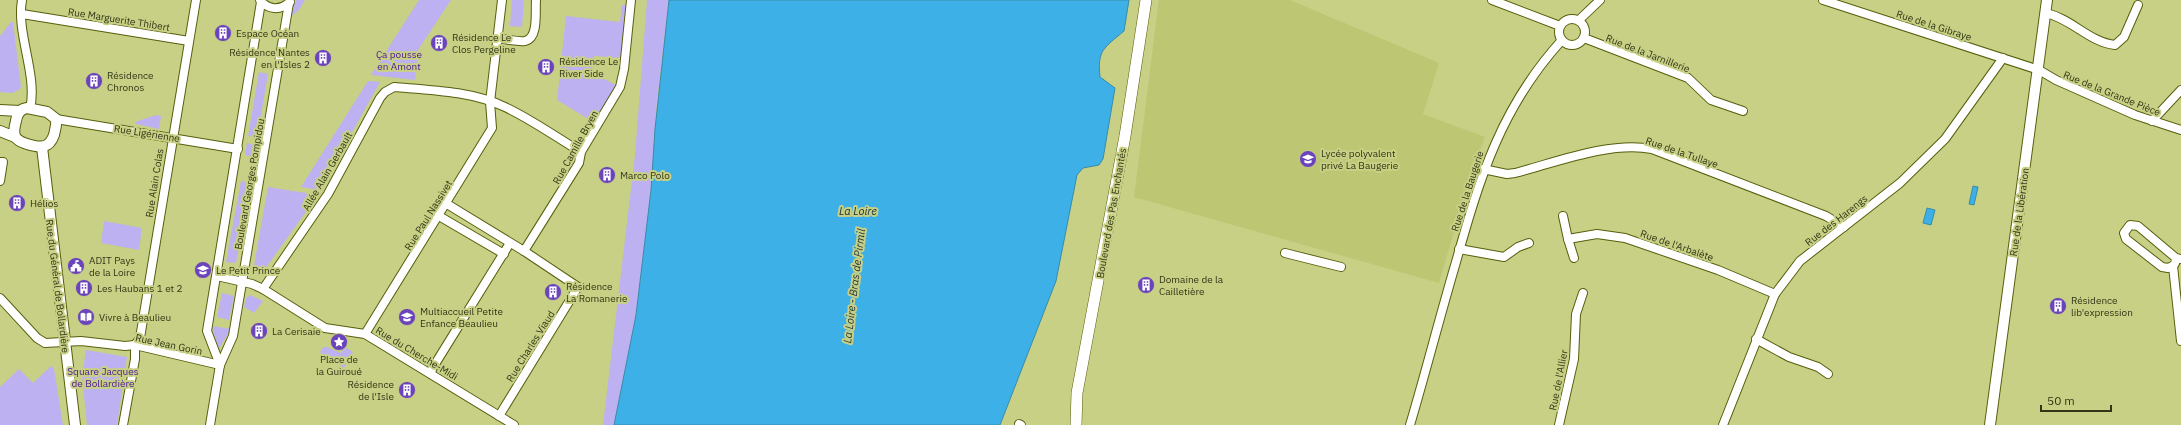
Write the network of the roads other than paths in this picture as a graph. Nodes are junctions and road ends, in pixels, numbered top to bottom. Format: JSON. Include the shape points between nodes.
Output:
{"nodes":[{"id":1,"x":22,"y":0,"type":"edge"},
{"id":2,"x":196,"y":0,"type":"edge"},
{"id":3,"x":502,"y":0,"type":"edge"},
{"id":4,"x":536,"y":0,"type":"edge"},
{"id":5,"x":631,"y":0,"type":"edge"},
{"id":6,"x":1146,"y":0,"type":"edge"},
{"id":7,"x":1492,"y":0,"type":"edge"},
{"id":8,"x":1600,"y":0,"type":"edge"},
{"id":9,"x":1823,"y":0,"type":"edge"},
{"id":10,"x":2047,"y":0,"type":"edge"},
{"id":11,"x":260,"y":1,"type":"edge"},
{"id":12,"x":290,"y":2,"type":"edge"},
{"id":13,"x":2138,"y":5,"type":"dead end"},
{"id":14,"x":2046,"y":13,"type":"junction"},
{"id":15,"x":22,"y":14,"type":"junction"},
{"id":16,"x":1579,"y":20,"type":"junction"},
{"id":17,"x":1560,"y":26,"type":"junction"},
{"id":18,"x":1584,"y":38,"type":"junction"},
{"id":19,"x":499,"y":39,"type":"junction"},
{"id":20,"x":1562,"y":40,"type":"junction"},
{"id":21,"x":189,"y":42,"type":"junction"},
{"id":22,"x":2003,"y":58,"type":"junction"},
{"id":23,"x":2038,"y":70,"type":"junction"},
{"id":24,"x":2181,"y":90,"type":"edge"},
{"id":25,"x":490,"y":102,"type":"junction"},
{"id":26,"x":0,"y":110,"type":"edge"},
{"id":27,"x":25,"y":110,"type":"junction"},
{"id":28,"x":1743,"y":111,"type":"dead end"},
{"id":29,"x":56,"y":119,"type":"junction"},
{"id":30,"x":2152,"y":121,"type":"junction"},
{"id":31,"x":2181,"y":130,"type":"edge"},
{"id":32,"x":0,"y":131,"type":"edge"},
{"id":33,"x":15,"y":137,"type":"junction"},
{"id":34,"x":172,"y":137,"type":"junction"},
{"id":35,"x":42,"y":147,"type":"junction"},
{"id":36,"x":238,"y":148,"type":"junction"},
{"id":37,"x":581,"y":152,"type":"junction"},
{"id":38,"x":2,"y":162,"type":"edge"},
{"id":39,"x":1483,"y":169,"type":"junction"},
{"id":40,"x":0,"y":181,"type":"edge"},
{"id":41,"x":447,"y":204,"type":"junction"},
{"id":42,"x":439,"y":216,"type":"junction"},
{"id":43,"x":1563,"y":216,"type":"dead end"},
{"id":44,"x":1844,"y":227,"type":"junction"},
{"id":45,"x":1568,"y":239,"type":"junction"},
{"id":46,"x":510,"y":243,"type":"junction"},
{"id":47,"x":1529,"y":243,"type":"dead end"},
{"id":48,"x":1459,"y":249,"type":"junction"},
{"id":49,"x":524,"y":251,"type":"junction"},
{"id":50,"x":1285,"y":253,"type":"dead end"},
{"id":51,"x":504,"y":254,"type":"junction"},
{"id":52,"x":1574,"y":258,"type":"dead end"},
{"id":53,"x":2178,"y":258,"type":"edge"},
{"id":54,"x":2173,"y":266,"type":"junction"},
{"id":55,"x":1341,"y":267,"type":"dead end"},
{"id":56,"x":217,"y":276,"type":"junction"},
{"id":57,"x":243,"y":281,"type":"junction"},
{"id":58,"x":263,"y":289,"type":"junction"},
{"id":59,"x":1583,"y":293,"type":"dead end"},
{"id":60,"x":1775,"y":294,"type":"junction"},
{"id":61,"x":0,"y":298,"type":"edge"},
{"id":62,"x":365,"y":334,"type":"junction"},
{"id":63,"x":1756,"y":339,"type":"junction"},
{"id":64,"x":2181,"y":341,"type":"edge"},
{"id":65,"x":66,"y":342,"type":"junction"},
{"id":66,"x":134,"y":345,"type":"junction"},
{"id":67,"x":220,"y":365,"type":"junction"},
{"id":68,"x":431,"y":374,"type":"junction"},
{"id":69,"x":1828,"y":374,"type":"dead end"},
{"id":70,"x":499,"y":416,"type":"junction"},
{"id":71,"x":75,"y":425,"type":"edge"},
{"id":72,"x":123,"y":425,"type":"edge"},
{"id":73,"x":210,"y":425,"type":"edge"},
{"id":74,"x":514,"y":425,"type":"edge"},
{"id":75,"x":1076,"y":425,"type":"edge"},
{"id":76,"x":1410,"y":425,"type":"edge"},
{"id":77,"x":1559,"y":425,"type":"edge"},
{"id":78,"x":1723,"y":425,"type":"edge"},
{"id":79,"x":1990,"y":425,"type":"edge"}],
"edges":[{"from":1,"to":15,"type":"street"},
{"from":2,"to":21,"type":"street","name":"Rue Alain Colas"},
{"from":3,"to":19,"type":"street","name":"Rue Paul Nassivet"},
{"from":4,"to":19,"type":"street","via":[[534,32],[530,39]]},
{"from":5,"to":37,"type":"street","name":"Rue Camille Bryen","via":[[624,69],[617,93]]},
{"from":6,"to":75,"type":"main road","name":"Boulevard des Pas Enchantés","via":[[1125,136],[1077,393]]},
{"from":7,"to":17,"type":"street"},
{"from":8,"to":16,"type":"street"},
{"from":9,"to":22,"type":"street","name":"Rue de la Gibraye"},
{"from":10,"to":14,"type":"street","name":"Rue de la Libération"},
{"from":11,"to":12,"type":"street","via":[[274,9],[282,8]]},
{"from":11,"to":36,"type":"street","name":"Boulevard Georges Pompidou"},
{"from":12,"to":57,"type":"street","name":"Boulevard Georges Pompidou"},
{"from":13,"to":14,"type":"street","via":[[2124,38],[2115,44],[2103,44],[2060,16]]},
{"from":14,"to":23,"type":"street","name":"Rue de la Libération"},
{"from":15,"to":21,"type":"street","name":"Rue Marguerite Thibert"},
{"from":15,"to":27,"type":"street","via":[[32,96]]},
{"from":16,"to":17,"type":"street","via":[[1568,19]]},
{"from":16,"to":18,"type":"street","via":[[1585,29]]},
{"from":17,"to":20,"type":"street","via":[[1559,34]]},
{"from":18,"to":20,"type":"street","via":[[1574,45]]},
{"from":18,"to":28,"type":"street","name":"Rue de la Jarnillerie","via":[[1688,78],[1710,100]]},
{"from":19,"to":25,"type":"street","name":"Rue Paul Nassivet"},
{"from":20,"to":39,"type":"street","name":"Rue de la Baugerie","via":[[1520,96]]},
{"from":21,"to":34,"type":"street","name":"Rue Alain Colas"},
{"from":22,"to":23,"type":"street","name":"Rue de la Gibraye"},
{"from":22,"to":44,"type":"street","name":"Rue des Harengs","via":[[1945,139],[1900,183]]},
{"from":23,"to":30,"type":"street","name":"Rue de la Grande Pièce"},
{"from":23,"to":79,"type":"street","name":"Rue de la Libération"},
{"from":24,"to":30,"type":"street"},
{"from":25,"to":37,"type":"street","name":"Allée Alain Gerbault","via":[[505,107]]},
{"from":25,"to":41,"type":"street","name":"Rue Paul Nassivet","via":[[492,128]]},
{"from":25,"to":58,"type":"street","name":"Allée Alain Gerbault","via":[[470,95],[394,87],[382,95],[328,194]]},
{"from":26,"to":27,"type":"street"},
{"from":27,"to":29,"type":"street","via":[[47,112]]},
{"from":27,"to":33,"type":"street","via":[[15,123]]},
{"from":29,"to":34,"type":"street","name":"Rue Ligérienne"},
{"from":29,"to":35,"type":"street","via":[[52,140]]},
{"from":30,"to":31,"type":"street","name":"Rue de la Grande Pièce"},
{"from":32,"to":33,"type":"street"},
{"from":33,"to":35,"type":"street","via":[[19,141]]},
{"from":34,"to":36,"type":"street","name":"Rue Ligérienne"},
{"from":34,"to":66,"type":"street","name":"Rue Alain Colas","via":[[140,338]]},
{"from":35,"to":65,"type":"street","name":"Rue du Général de Bollardière"},
{"from":36,"to":56,"type":"street","name":"Boulevard Georges Pompidou"},
{"from":37,"to":49,"type":"street","name":"Rue Camille Bryen","via":[[579,163]]},
{"from":38,"to":40,"type":"street"},
{"from":39,"to":44,"type":"street","name":"Rue de la Tullaye","via":[[1515,173],[1608,149],[1640,147],[1652,149],[1826,216]]},
{"from":39,"to":48,"type":"street","name":"Rue de la Baugerie"},
{"from":41,"to":42,"type":"street","name":"Rue Paul Nassivet"},
{"from":41,"to":46,"type":"street"},
{"from":42,"to":51,"type":"street"},
{"from":42,"to":62,"type":"street","name":"Rue Paul Nassivet"},
{"from":43,"to":45,"type":"street"},
{"from":44,"to":60,"type":"street","name":"Rue des Harengs","via":[[1800,261]]},
{"from":45,"to":52,"type":"street"},
{"from":45,"to":60,"type":"street","name":"Rue de l'Arbalète","via":[[1597,234],[1626,238],[1718,270]]},
{"from":46,"to":49,"type":"street"},
{"from":46,"to":51,"type":"street"},
{"from":47,"to":48,"type":"street","via":[[1504,257]]},
{"from":48,"to":76,"type":"street","name":"Rue de la Baugerie"},
{"from":49,"to":70,"type":"street","name":"Rue Charles Viaud","via":[[578,287]]},
{"from":50,"to":55,"type":"street"},
{"from":51,"to":68,"type":"street"},
{"from":53,"to":54,"type":"street"},
{"from":53,"to":54,"type":"street","via":[[2138,226],[2130,225],[2126,228],[2126,239],[2162,267]]},
{"from":54,"to":64,"type":"street"},
{"from":56,"to":57,"type":"street","name":"Rue du Cherche-Midi"},
{"from":56,"to":67,"type":"street","name":"Boulevard Georges Pompidou","via":[[207,331]]},
{"from":57,"to":58,"type":"street","name":"Rue du Cherche-Midi"},
{"from":57,"to":67,"type":"street","name":"Boulevard Georges Pompidou","via":[[233,336]]},
{"from":58,"to":62,"type":"street","name":"Rue du Cherche-Midi","via":[[320,326]]},
{"from":59,"to":77,"type":"street","name":"Rue de l'Allier","via":[[1576,314],[1574,359]]},
{"from":60,"to":63,"type":"street","name":"Rue des Harengs"},
{"from":61,"to":65,"type":"street","name":"Rue Jean Gorin","via":[[41,341],[49,344]]},
{"from":62,"to":68,"type":"street","name":"Rue du Cherche-Midi"},
{"from":63,"to":69,"type":"street"},
{"from":63,"to":78,"type":"street","name":"Rue des Harengs"},
{"from":65,"to":66,"type":"street","name":"Rue Jean Gorin","via":[[81,340]]},
{"from":65,"to":71,"type":"street","name":"Rue du Général de Bollardière"},
{"from":66,"to":67,"type":"street","name":"Rue Jean Gorin"},
{"from":66,"to":72,"type":"street","via":[[135,360]]},
{"from":67,"to":73,"type":"street","name":"Boulevard Georges Pompidou"},
{"from":68,"to":70,"type":"street","name":"Rue du Cherche-Midi"},
{"from":70,"to":74,"type":"street","name":"Rue du Cherche-Midi"}]}
